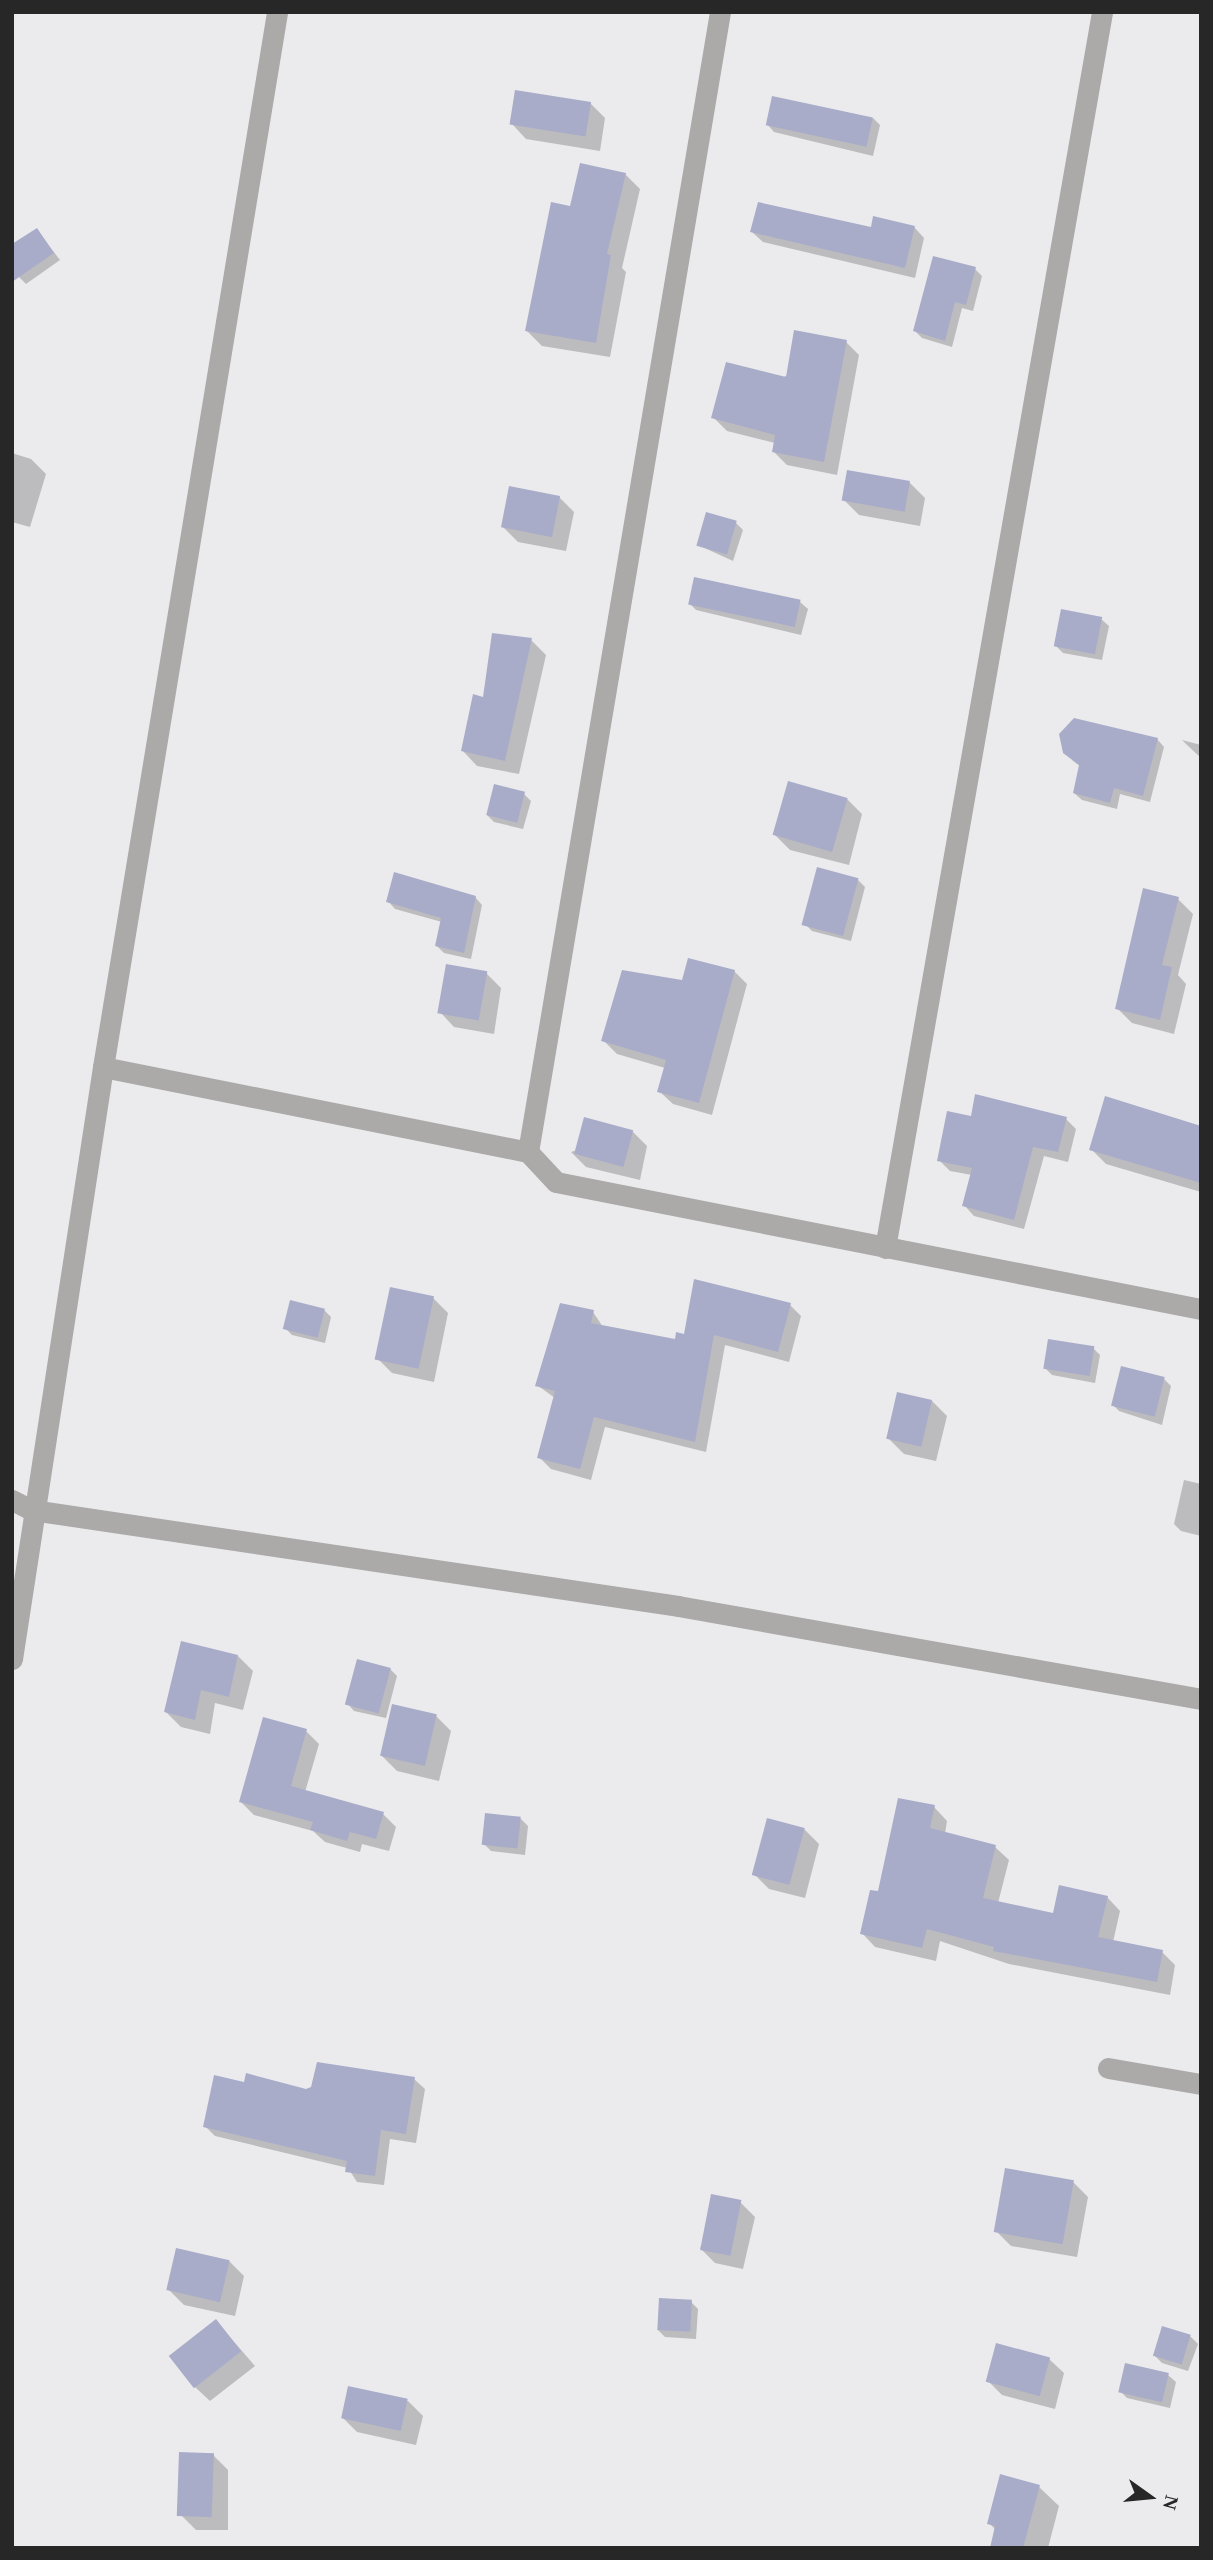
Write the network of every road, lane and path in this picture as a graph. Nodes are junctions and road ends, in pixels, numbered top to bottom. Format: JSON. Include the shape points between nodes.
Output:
{"nodes":[{"id":1,"x":276,"y":12,"type":"edge"},
{"id":2,"x":720,"y":12,"type":"edge"},
{"id":3,"x":1102,"y":12,"type":"edge"},
{"id":4,"x":103,"y":1067,"type":"junction"},
{"id":5,"x":528,"y":1152,"type":"junction"},
{"id":6,"x":886,"y":1248,"type":"junction"},
{"id":7,"x":1201,"y":1309,"type":"edge"},
{"id":8,"x":12,"y":1500,"type":"edge"},
{"id":9,"x":32,"y":1510,"type":"junction"},
{"id":10,"x":12,"y":1659,"type":"edge"},
{"id":11,"x":1201,"y":1699,"type":"edge"},
{"id":12,"x":1108,"y":2068,"type":"dead end"},
{"id":13,"x":1201,"y":2084,"type":"edge"}],
"edges":[{"from":1,"to":4,"type":"street"},
{"from":2,"to":5,"type":"street"},
{"from":3,"to":6,"type":"street"},
{"from":4,"to":5,"type":"street"},
{"from":4,"to":9,"type":"street"},
{"from":5,"to":6,"type":"street","via":[[556,1182]]},
{"from":6,"to":7,"type":"street"},
{"from":8,"to":9,"type":"street"},
{"from":9,"to":10,"type":"street"},
{"from":9,"to":11,"type":"street","via":[[678,1606]]},
{"from":12,"to":13,"type":"street"}]}
